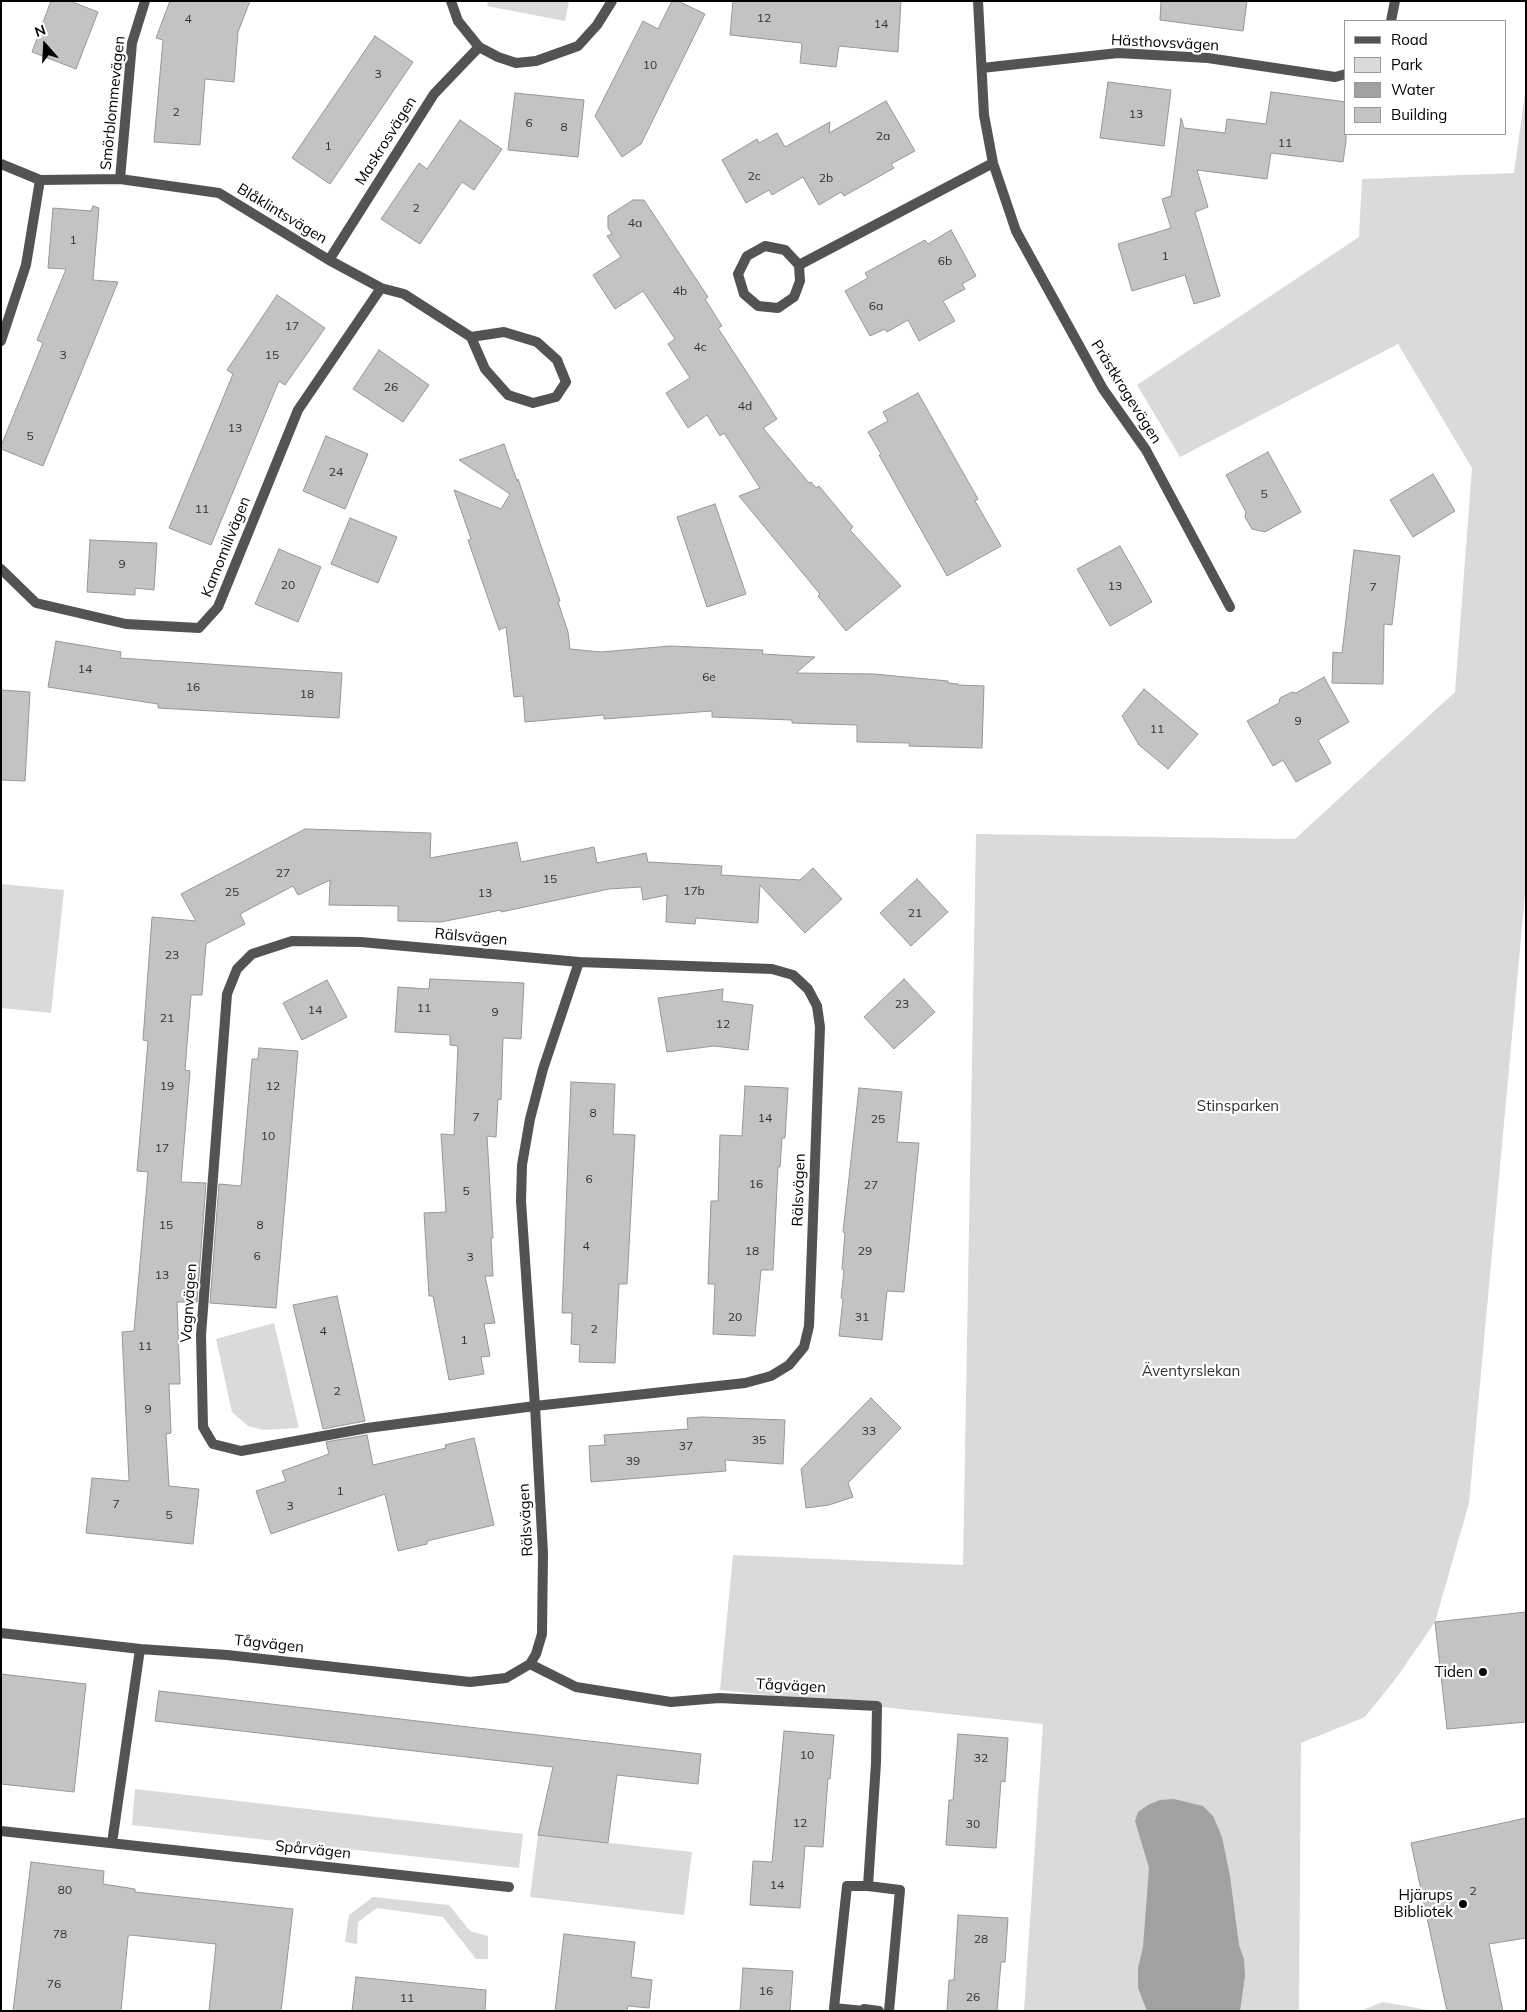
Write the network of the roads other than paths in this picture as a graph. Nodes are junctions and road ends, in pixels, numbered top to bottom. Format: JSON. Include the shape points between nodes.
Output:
{"nodes":[{"id":1,"x":145,"y":1,"type":"edge"},
{"id":2,"x":450,"y":1,"type":"edge"},
{"id":3,"x":612,"y":1,"type":"edge"},
{"id":4,"x":978,"y":1,"type":"edge"},
{"id":5,"x":1395,"y":1,"type":"edge"},
{"id":6,"x":1391,"y":20,"type":"edge"},
{"id":7,"x":479,"y":47,"type":"junction"},
{"id":8,"x":982,"y":68,"type":"junction"},
{"id":9,"x":1344,"y":75,"type":"edge"},
{"id":10,"x":993,"y":163,"type":"junction"},
{"id":11,"x":1,"y":164,"type":"edge"},
{"id":12,"x":40,"y":180,"type":"junction"},
{"id":13,"x":120,"y":180,"type":"junction"},
{"id":14,"x":329,"y":260,"type":"junction"},
{"id":15,"x":799,"y":265,"type":"junction"},
{"id":16,"x":381,"y":288,"type":"junction"},
{"id":17,"x":471,"y":337,"type":"junction"},
{"id":18,"x":1,"y":341,"type":"edge"},
{"id":19,"x":1,"y":570,"type":"edge"},
{"id":20,"x":1230,"y":607,"type":"dead end"},
{"id":21,"x":361,"y":942,"type":"joint"},
{"id":22,"x":579,"y":962,"type":"junction"},
{"id":23,"x":535,"y":1406,"type":"junction"},
{"id":24,"x":1,"y":1633,"type":"edge"},
{"id":25,"x":140,"y":1649,"type":"junction"},
{"id":26,"x":530,"y":1664,"type":"junction"},
{"id":27,"x":1,"y":1831,"type":"edge"},
{"id":28,"x":112,"y":1843,"type":"junction"},
{"id":29,"x":509,"y":1886,"type":"dead end"},
{"id":30,"x":868,"y":1886,"type":"junction"},
{"id":31,"x":864,"y":2010,"type":"edge"},
{"id":32,"x":879,"y":2011,"type":"edge"},
{"id":33,"x":889,"y":2011,"type":"edge"}],
"edges":[{"from":1,"to":13,"type":"street","name":"Smörblommevägen","via":[[132,43]]},
{"from":2,"to":7,"type":"street","via":[[458,21]]},
{"from":3,"to":7,"type":"street","via":[[578,46],[536,61],[516,63]]},
{"from":4,"to":8,"type":"street","name":"Prästkragevägen"},
{"from":5,"to":6,"type":"street"},
{"from":7,"to":14,"type":"street","name":"Maskrosvägen","via":[[434,94]]},
{"from":8,"to":9,"type":"street","name":"Hästhovsvägen","via":[[1118,52],[1208,58],[1335,77]]},
{"from":8,"to":10,"type":"street","name":"Prästkragevägen","via":[[984,115]]},
{"from":10,"to":15,"type":"street"},
{"from":10,"to":20,"type":"street","name":"Prästkragevägen","via":[[1016,231],[1103,389],[1146,450]]},
{"from":11,"to":12,"type":"street","name":"Blåklintsvägen"},
{"from":12,"to":13,"type":"street","name":"Blåklintsvägen"},
{"from":12,"to":18,"type":"street","via":[[26,265]]},
{"from":13,"to":14,"type":"street","name":"Blåklintsvägen","via":[[219,193]]},
{"from":14,"to":16,"type":"street","name":"Blåklintsvägen"},
{"from":15,"to":15,"type":"street","via":[[800,281],[794,297],[778,308],[758,306],[744,294],[738,274],[747,256],[765,246],[785,250]]},
{"from":16,"to":17,"type":"street","name":"Blåklintsvägen","via":[[404,294]]},
{"from":16,"to":19,"type":"street","name":"Kamomillvägen","via":[[298,410],[218,607],[199,628],[126,624],[36,603]]},
{"from":17,"to":17,"type":"street","via":[[485,370],[508,395],[533,403],[556,397],[566,382],[557,360],[536,342],[504,332]]},
{"from":21,"to":22,"type":"street","name":"Rälsvägen"},
{"from":21,"to":23,"type":"street","name":"Vagnvägen","via":[[292,941],[252,954],[237,969],[227,994],[201,1335],[203,1427],[213,1444],[241,1452],[367,1428]]},
{"from":22,"to":23,"type":"street","name":"Rälsvägen","via":[[542,1069],[522,1165],[521,1200]]},
{"from":22,"to":23,"type":"street","name":"Rälsvägen","via":[[772,969],[793,975],[808,989],[817,1006],[820,1027],[809,1326],[804,1347],[789,1365],[771,1376],[745,1383]]},
{"from":23,"to":26,"type":"street","name":"Rälsvägen","via":[[543,1553],[542,1634]]},
{"from":24,"to":25,"type":"street","name":"Tågvägen"},
{"from":25,"to":26,"type":"street","name":"Tågvägen","via":[[227,1655],[470,1682],[506,1678]]},
{"from":25,"to":28,"type":"street"},
{"from":26,"to":30,"type":"street","name":"Tågvägen","via":[[576,1688],[671,1702],[718,1698],[877,1706]]},
{"from":27,"to":28,"type":"street","name":"Spårvägen"},
{"from":28,"to":29,"type":"street","name":"Spårvägen"},
{"from":30,"to":31,"type":"street","via":[[847,1886],[834,2008]]},
{"from":30,"to":33,"type":"street","via":[[900,1890]]},
{"from":31,"to":32,"type":"street"}]}
